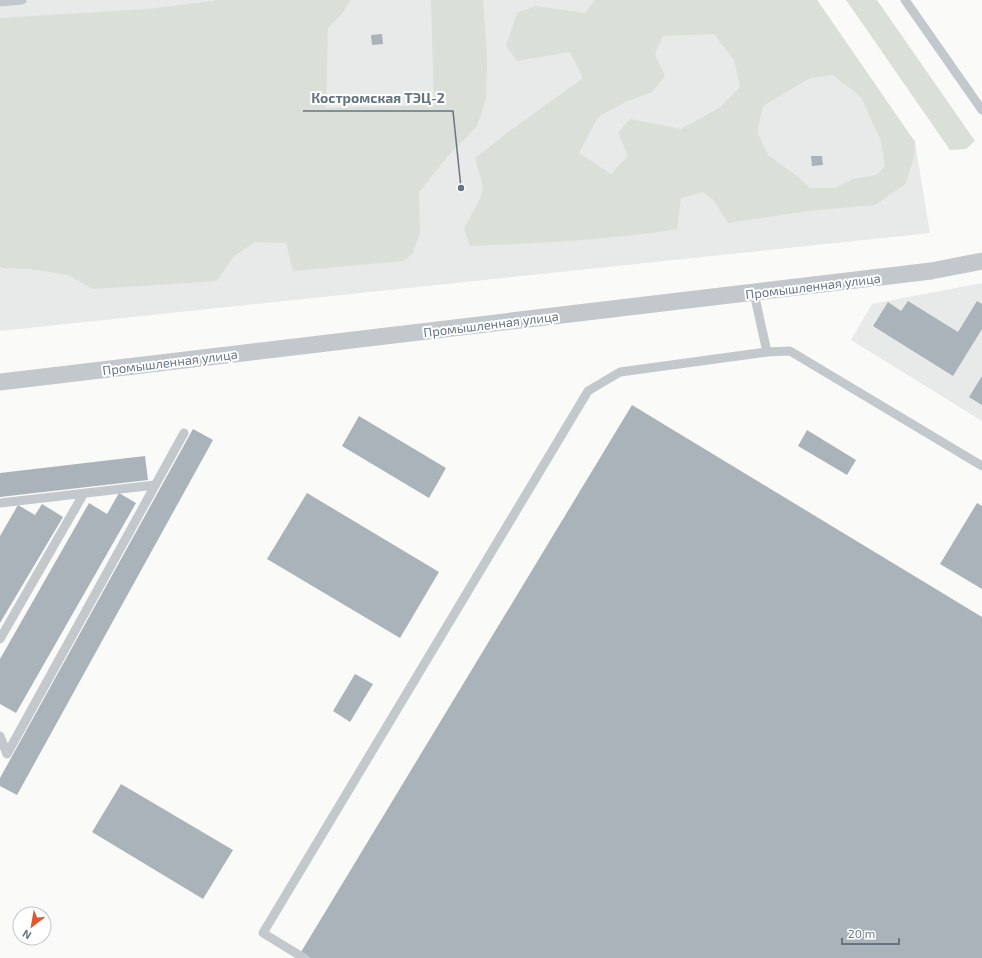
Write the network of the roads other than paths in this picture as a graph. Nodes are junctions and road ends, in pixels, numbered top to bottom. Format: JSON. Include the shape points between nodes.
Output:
{"nodes":[{"id":1,"x":22,"y":0,"type":"edge"},
{"id":2,"x":905,"y":0,"type":"edge"},
{"id":3,"x":0,"y":2,"type":"edge"},
{"id":4,"x":982,"y":110,"type":"edge"},
{"id":5,"x":982,"y":261,"type":"edge"},
{"id":6,"x":754,"y":293,"type":"junction"},
{"id":7,"x":767,"y":352,"type":"junction"},
{"id":8,"x":0,"y":382,"type":"edge"},
{"id":9,"x":184,"y":433,"type":"dead end"},
{"id":10,"x":982,"y":466,"type":"edge"},
{"id":11,"x":155,"y":485,"type":"junction"},
{"id":12,"x":84,"y":494,"type":"junction"},
{"id":13,"x":0,"y":503,"type":"edge"},
{"id":14,"x":0,"y":639,"type":"edge"},
{"id":15,"x":0,"y":736,"type":"edge"},
{"id":16,"x":304,"y":958,"type":"edge"}],
"edges":[{"from":1,"to":3,"type":"lane"},
{"from":2,"to":4,"type":"lane"},
{"from":5,"to":6,"type":"street","name":"Промышленная улица","via":[[931,272]]},
{"from":6,"to":7,"type":"lane"},
{"from":6,"to":8,"type":"street","name":"Промышленная улица"},
{"from":7,"to":10,"type":"lane","via":[[790,352]]},
{"from":7,"to":16,"type":"lane","via":[[620,372],[588,391],[263,933]]},
{"from":9,"to":11,"type":"lane"},
{"from":11,"to":12,"type":"lane"},
{"from":11,"to":15,"type":"lane","via":[[7,754]]},
{"from":12,"to":13,"type":"lane"},
{"from":12,"to":14,"type":"lane"}]}
